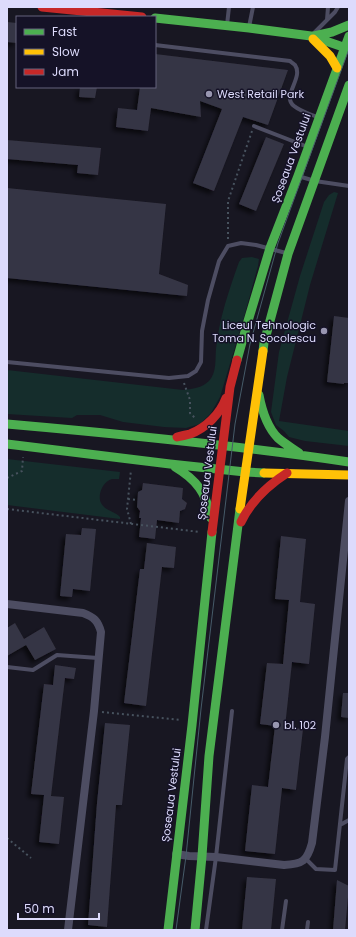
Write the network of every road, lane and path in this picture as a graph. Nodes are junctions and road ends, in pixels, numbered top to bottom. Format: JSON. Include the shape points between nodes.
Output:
{"nodes":[{"id":1,"x":42,"y":7,"type":"edge"},
{"id":2,"x":230,"y":7,"type":"edge"},
{"id":3,"x":253,"y":7,"type":"edge"},
{"id":4,"x":322,"y":7,"type":"edge"},
{"id":5,"x":338,"y":7,"type":"edge"},
{"id":6,"x":328,"y":8,"type":"edge"},
{"id":7,"x":132,"y":16,"type":"edge"},
{"id":8,"x":156,"y":18,"type":"edge"},
{"id":9,"x":327,"y":20,"type":"junction"},
{"id":10,"x":227,"y":25,"type":"junction"},
{"id":11,"x":349,"y":25,"type":"edge"},
{"id":12,"x":249,"y":28,"type":"junction"},
{"id":13,"x":311,"y":36,"type":"junction"},
{"id":14,"x":349,"y":36,"type":"edge"},
{"id":15,"x":156,"y":45,"type":"edge"},
{"id":16,"x":347,"y":48,"type":"edge"},
{"id":17,"x":337,"y":68,"type":"junction"},
{"id":18,"x":349,"y":85,"type":"edge"},
{"id":19,"x":319,"y":118,"type":"junction"},
{"id":20,"x":254,"y":126,"type":"joint"},
{"id":21,"x":309,"y":148,"type":"junction"},
{"id":22,"x":298,"y":176,"type":"junction"},
{"id":23,"x":315,"y":181,"type":"junction"},
{"id":24,"x":349,"y":186,"type":"edge"},
{"id":25,"x":228,"y":246,"type":"junction"},
{"id":26,"x":270,"y":248,"type":"junction"},
{"id":27,"x":288,"y":254,"type":"junction"},
{"id":28,"x":7,"y":362,"type":"edge"},
{"id":29,"x":182,"y":377,"type":"junction"},
{"id":30,"x":230,"y":387,"type":"junction"},
{"id":31,"x":257,"y":387,"type":"junction"},
{"id":32,"x":7,"y":424,"type":"edge"},
{"id":33,"x":206,"y":424,"type":"junction"},
{"id":34,"x":170,"y":438,"type":"junction"},
{"id":35,"x":7,"y":444,"type":"edge"},
{"id":36,"x":223,"y":445,"type":"junction"},
{"id":37,"x":23,"y":446,"type":"junction"},
{"id":38,"x":249,"y":448,"type":"junction"},
{"id":39,"x":302,"y":454,"type":"junction"},
{"id":40,"x":132,"y":460,"type":"junction"},
{"id":41,"x":349,"y":462,"type":"edge"},
{"id":42,"x":170,"y":464,"type":"junction"},
{"id":43,"x":220,"y":469,"type":"junction"},
{"id":44,"x":245,"y":472,"type":"junction"},
{"id":45,"x":287,"y":473,"type":"junction"},
{"id":46,"x":349,"y":475,"type":"edge"},
{"id":47,"x":7,"y":478,"type":"edge"},
{"id":48,"x":128,"y":499,"type":"junction"},
{"id":49,"x":137,"y":500,"type":"dead end"},
{"id":50,"x":349,"y":501,"type":"edge"},
{"id":51,"x":7,"y":509,"type":"edge"},
{"id":52,"x":33,"y":512,"type":"junction"},
{"id":53,"x":32,"y":516,"type":"dead end"},
{"id":54,"x":131,"y":524,"type":"junction"},
{"id":55,"x":212,"y":532,"type":"junction"},
{"id":56,"x":236,"y":535,"type":"junction"},
{"id":57,"x":7,"y":604,"type":"edge"},
{"id":58,"x":99,"y":658,"type":"junction"},
{"id":59,"x":7,"y":667,"type":"edge"},
{"id":60,"x":94,"y":711,"type":"junction"},
{"id":61,"x":232,"y":711,"type":"dead end"},
{"id":62,"x":192,"y":721,"type":"junction"},
{"id":63,"x":349,"y":757,"type":"edge"},
{"id":64,"x":349,"y":820,"type":"edge"},
{"id":65,"x":340,"y":825,"type":"junction"},
{"id":66,"x":7,"y":838,"type":"edge"},
{"id":67,"x":176,"y":854,"type":"junction"},
{"id":68,"x":202,"y":856,"type":"junction"},
{"id":69,"x":216,"y":857,"type":"junction"},
{"id":70,"x":31,"y":858,"type":"dead end"},
{"id":71,"x":306,"y":859,"type":"junction"},
{"id":72,"x":286,"y":901,"type":"dead end"},
{"id":73,"x":308,"y":922,"type":"dead end"},
{"id":74,"x":68,"y":930,"type":"edge"},
{"id":75,"x":168,"y":930,"type":"edge"},
{"id":76,"x":195,"y":930,"type":"edge"},
{"id":77,"x":206,"y":930,"type":"edge"},
{"id":78,"x":282,"y":930,"type":"edge"},
{"id":79,"x":307,"y":930,"type":"edge"}],
"edges":[{"from":1,"to":7,"type":"main road"},
{"from":2,"to":10,"type":"lane"},
{"from":3,"to":12,"type":"lane"},
{"from":4,"to":6,"type":"lane"},
{"from":5,"to":9,"type":"lane"},
{"from":6,"to":9,"type":"lane"},
{"from":8,"to":10,"type":"main road"},
{"from":9,"to":13,"type":"lane"},
{"from":10,"to":12,"type":"main road"},
{"from":11,"to":13,"type":"main road","via":[[330,34]]},
{"from":12,"to":13,"type":"main road"},
{"from":13,"to":16,"type":"main road"},
{"from":13,"to":17,"type":"main road","via":[[330,56]]},
{"from":14,"to":16,"type":"main road","name":"Șoseaua Vestului"},
{"from":15,"to":19,"type":"lane","via":[[290,61],[297,70],[290,98],[294,107]]},
{"from":16,"to":17,"type":"main road","name":"Șoseaua Vestului"},
{"from":17,"to":19,"type":"main road","name":"Șoseaua Vestului"},
{"from":18,"to":23,"type":"main road"},
{"from":19,"to":21,"type":"main road","name":"Șoseaua Vestului"},
{"from":20,"to":21,"type":"lane"},
{"from":20,"to":25,"type":"path","via":[[228,201]]},
{"from":21,"to":22,"type":"main road","name":"Șoseaua Vestului"},
{"from":22,"to":23,"type":"lane"},
{"from":22,"to":26,"type":"main road","name":"Șoseaua Vestului"},
{"from":23,"to":24,"type":"lane"},
{"from":23,"to":27,"type":"main road"},
{"from":25,"to":26,"type":"lane","via":[[241,243]]},
{"from":25,"to":29,"type":"lane","via":[[219,261],[208,300],[202,331],[201,362],[196,371]]},
{"from":26,"to":27,"type":"lane"},
{"from":26,"to":30,"type":"main road","name":"Șoseaua Vestului"},
{"from":27,"to":31,"type":"main road","via":[[264,343]]},
{"from":28,"to":29,"type":"lane"},
{"from":29,"to":33,"type":"path","via":[[190,400],[190,413],[195,419]]},
{"from":30,"to":33,"type":"main road","via":[[217,414]]},
{"from":30,"to":36,"type":"main road","name":"Șoseaua Vestului"},
{"from":31,"to":38,"type":"main road"},
{"from":31,"to":39,"type":"main road","via":[[261,407],[274,434]]},
{"from":32,"to":34,"type":"main road"},
{"from":33,"to":34,"type":"main road","via":[[189,434]]},
{"from":34,"to":36,"type":"main road"},
{"from":35,"to":37,"type":"main road"},
{"from":36,"to":38,"type":"main road"},
{"from":36,"to":43,"type":"main road","name":"Șoseaua Vestului"},
{"from":37,"to":40,"type":"main road"},
{"from":37,"to":47,"type":"path","via":[[22,472]]},
{"from":38,"to":39,"type":"main road"},
{"from":38,"to":44,"type":"main road"},
{"from":39,"to":41,"type":"main road"},
{"from":40,"to":42,"type":"main road"},
{"from":40,"to":48,"type":"path"},
{"from":42,"to":43,"type":"main road"},
{"from":42,"to":55,"type":"main road","via":[[193,479],[202,490],[209,509]]},
{"from":43,"to":44,"type":"main road"},
{"from":43,"to":55,"type":"main road","name":"Șoseaua Vestului"},
{"from":44,"to":45,"type":"main road"},
{"from":44,"to":56,"type":"main road"},
{"from":45,"to":46,"type":"main road"},
{"from":45,"to":56,"type":"main road","via":[[257,497],[244,515]]},
{"from":48,"to":49,"type":"path"},
{"from":48,"to":54,"type":"path","via":[[127,509]]},
{"from":50,"to":71,"type":"street","via":[[317,805],[312,843]]},
{"from":51,"to":52,"type":"path"},
{"from":52,"to":53,"type":"path"},
{"from":52,"to":54,"type":"path"},
{"from":54,"to":55,"type":"path"},
{"from":55,"to":62,"type":"main road","name":"Șoseaua Vestului"},
{"from":56,"to":68,"type":"main road","via":[[209,756]]},
{"from":57,"to":58,"type":"street","via":[[90,616],[96,620],[101,632]]},
{"from":58,"to":59,"type":"lane","via":[[57,655],[32,670]]},
{"from":58,"to":60,"type":"street"},
{"from":60,"to":62,"type":"path"},
{"from":60,"to":74,"type":"street"},
{"from":61,"to":69,"type":"lane"},
{"from":62,"to":67,"type":"main road","name":"Șoseaua Vestului"},
{"from":63,"to":65,"type":"lane","via":[[346,759]]},
{"from":64,"to":65,"type":"lane"},
{"from":65,"to":71,"type":"lane","via":[[335,870],[316,868]]},
{"from":66,"to":70,"type":"path"},
{"from":67,"to":68,"type":"street"},
{"from":67,"to":75,"type":"main road","name":"Șoseaua Vestului"},
{"from":68,"to":69,"type":"street"},
{"from":68,"to":76,"type":"main road"},
{"from":69,"to":71,"type":"street","via":[[284,865],[295,865]]},
{"from":69,"to":77,"type":"lane"},
{"from":72,"to":78,"type":"lane"},
{"from":73,"to":79,"type":"lane"}]}
